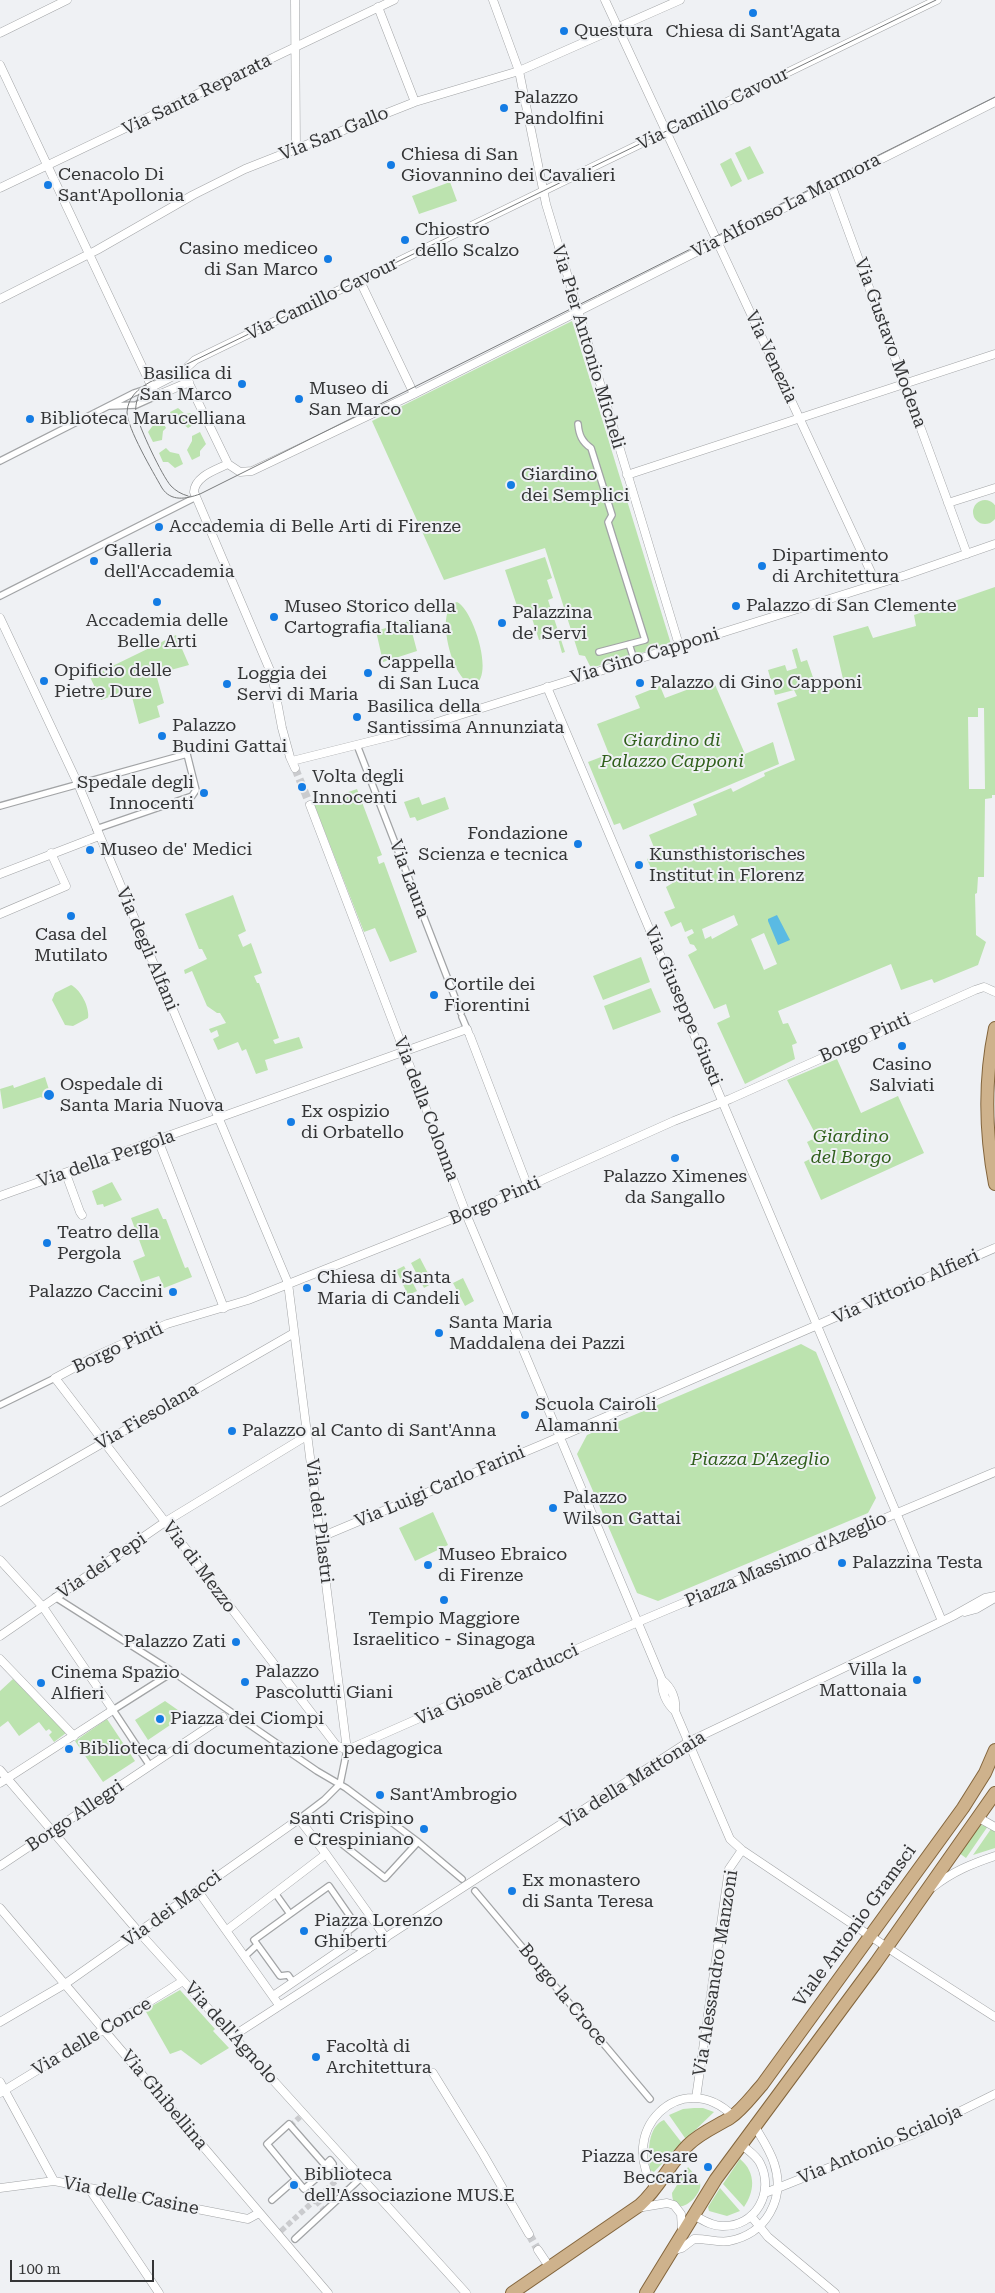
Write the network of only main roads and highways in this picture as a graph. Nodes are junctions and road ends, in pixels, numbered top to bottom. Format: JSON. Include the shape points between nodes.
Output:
{"nodes":[{"id":1,"x":995,"y":1028,"type":"edge"},
{"id":2,"x":995,"y":1184,"type":"edge"},
{"id":3,"x":995,"y":1750,"type":"edge"},
{"id":4,"x":995,"y":1792,"type":"edge"},
{"id":5,"x":512,"y":2293,"type":"edge"},
{"id":6,"x":646,"y":2293,"type":"edge"}],
"edges":[{"from":1,"to":2,"type":"main road","via":[[986,1100],[988,1144]]},
{"from":3,"to":5,"type":"main road","name":"Viale Antonio Gramsci","via":[[963,1808],[762,2085],[733,2116],[688,2145],[656,2189],[635,2209]]},
{"from":4,"to":6,"type":"main road","via":[[886,1947],[754,2125]]}]}
